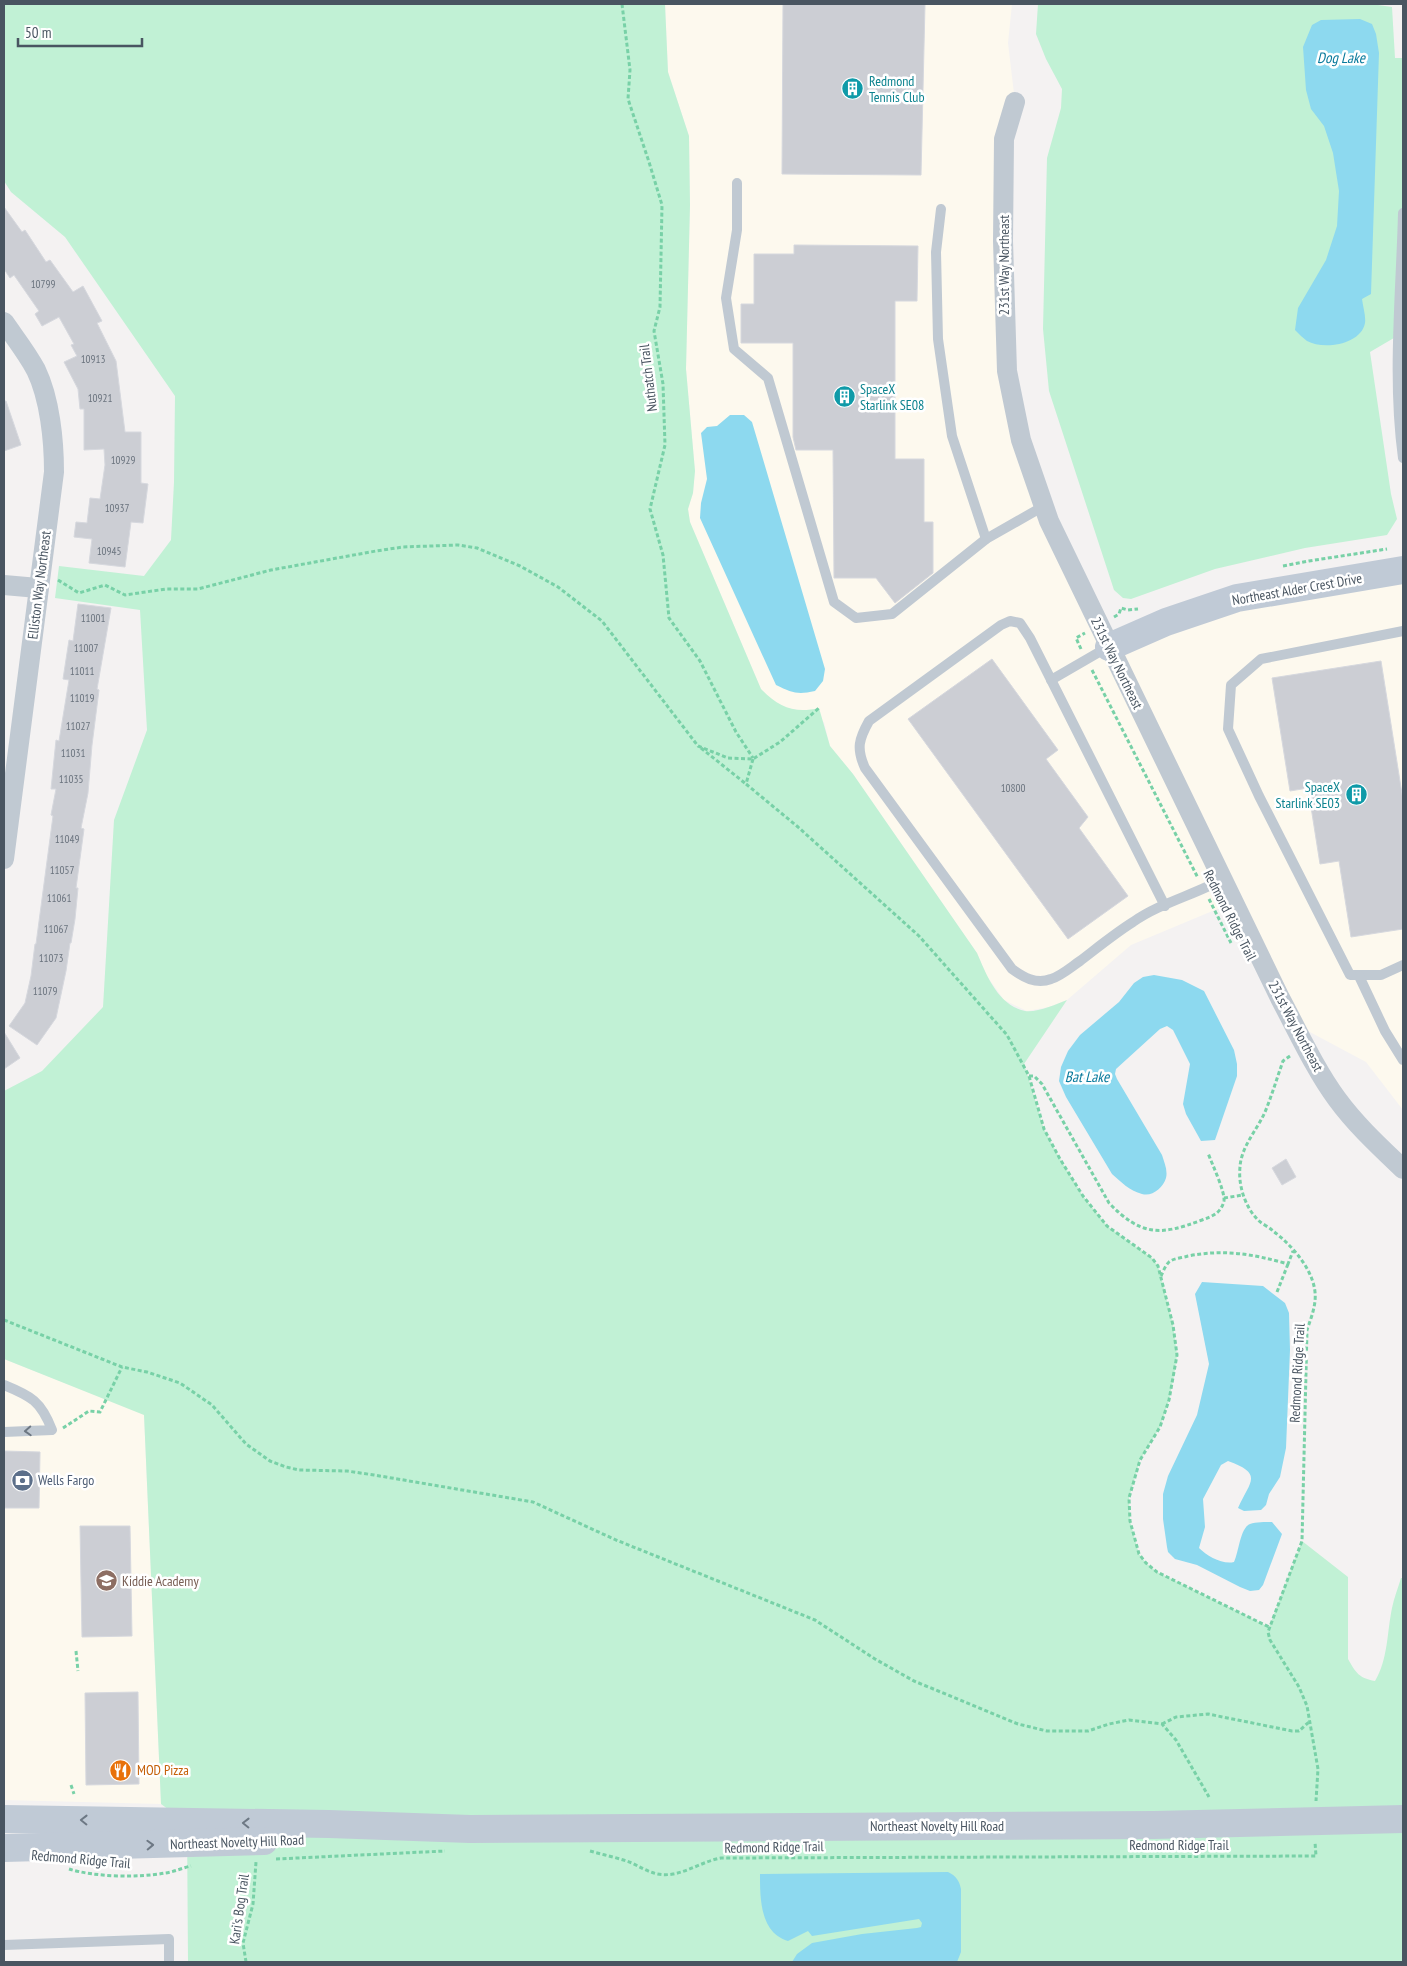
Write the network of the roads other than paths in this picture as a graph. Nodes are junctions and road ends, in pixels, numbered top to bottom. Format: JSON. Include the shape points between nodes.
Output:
{"nodes":[{"id":1,"x":1016,"y":102,"type":"dead end"},
{"id":2,"x":737,"y":183,"type":"dead end"},
{"id":3,"x":941,"y":209,"type":"dead end"},
{"id":4,"x":1403,"y":213,"type":"edge"},
{"id":5,"x":4,"y":322,"type":"edge"},
{"id":6,"x":1403,"y":458,"type":"edge"},
{"id":7,"x":1044,"y":506,"type":"junction"},
{"id":8,"x":986,"y":539,"type":"junction"},
{"id":9,"x":1403,"y":570,"type":"edge"},
{"id":10,"x":4,"y":585,"type":"edge"},
{"id":11,"x":38,"y":588,"type":"junction"},
{"id":12,"x":1403,"y":631,"type":"edge"},
{"id":13,"x":1097,"y":653,"type":"junction"},
{"id":14,"x":1051,"y":680,"type":"junction"},
{"id":15,"x":4,"y":859,"type":"edge"},
{"id":16,"x":1223,"y":880,"type":"junction"},
{"id":17,"x":1165,"y":906,"type":"junction"},
{"id":18,"x":1403,"y":965,"type":"edge"},
{"id":19,"x":1359,"y":976,"type":"junction"},
{"id":20,"x":1403,"y":1060,"type":"edge"},
{"id":21,"x":1403,"y":1169,"type":"edge"},
{"id":22,"x":4,"y":1385,"type":"edge"},
{"id":23,"x":4,"y":1432,"type":"edge"},
{"id":24,"x":4,"y":1819,"type":"edge"},
{"id":25,"x":1403,"y":1819,"type":"edge"},
{"id":26,"x":470,"y":1829,"type":"junction"},
{"id":27,"x":4,"y":1848,"type":"edge"},
{"id":28,"x":4,"y":1945,"type":"edge"},
{"id":29,"x":169,"y":1962,"type":"edge"}],
"edges":[{"from":1,"to":7,"type":"street","name":"231st Way Northeast","via":[[1004,139],[1002,241],[1006,371],[1021,440]]},
{"from":2,"to":8,"type":"lane","via":[[737,230],[726,298],[734,349],[768,378],[834,602],[856,618],[892,614]]},
{"from":3,"to":8,"type":"lane","via":[[936,252],[938,339],[952,436]]},
{"from":4,"to":6,"type":"lane","via":[[1398,372]]},
{"from":5,"to":11,"type":"street","name":"Elliston Way Northeast","via":[[36,372],[52,435],[54,472]]},
{"from":7,"to":8,"type":"lane"},
{"from":7,"to":13,"type":"street","name":"231st Way Northeast"},
{"from":9,"to":13,"type":"main road","name":"Northeast Alder Crest Drive","via":[[1236,598],[1166,622]]},
{"from":10,"to":11,"type":"street"},
{"from":11,"to":15,"type":"street","name":"Elliston Way Northeast"},
{"from":12,"to":19,"type":"lane","via":[[1261,658],[1230,685],[1228,730],[1350,976]]},
{"from":13,"to":14,"type":"lane"},
{"from":13,"to":16,"type":"street","name":"231st Way Northeast"},
{"from":14,"to":17,"type":"lane"},
{"from":14,"to":17,"type":"lane","via":[[1020,623],[1010,621],[1000,625],[869,721],[859,745],[865,768],[1012,969],[1026,978],[1051,979],[1132,922]]},
{"from":16,"to":17,"type":"lane"},
{"from":16,"to":21,"type":"street","name":"231st Way Northeast","via":[[1280,998],[1336,1098],[1354,1121]]},
{"from":18,"to":19,"type":"lane","via":[[1382,975]]},
{"from":19,"to":20,"type":"lane"},
{"from":22,"to":23,"type":"lane","one_way":true,"via":[[28,1394],[57,1429]]},
{"from":26,"to":24,"type":"main road","name":"Northeast Novelty Hill Road","one_way":true},
{"from":25,"to":26,"type":"main road","name":"Northeast Novelty Hill Road","via":[[1144,1825]]},
{"from":27,"to":26,"type":"main road","name":"Northeast Novelty Hill Road","one_way":true,"via":[[357,1838]]},
{"from":28,"to":29,"type":"lane","via":[[169,1939]]}]}
